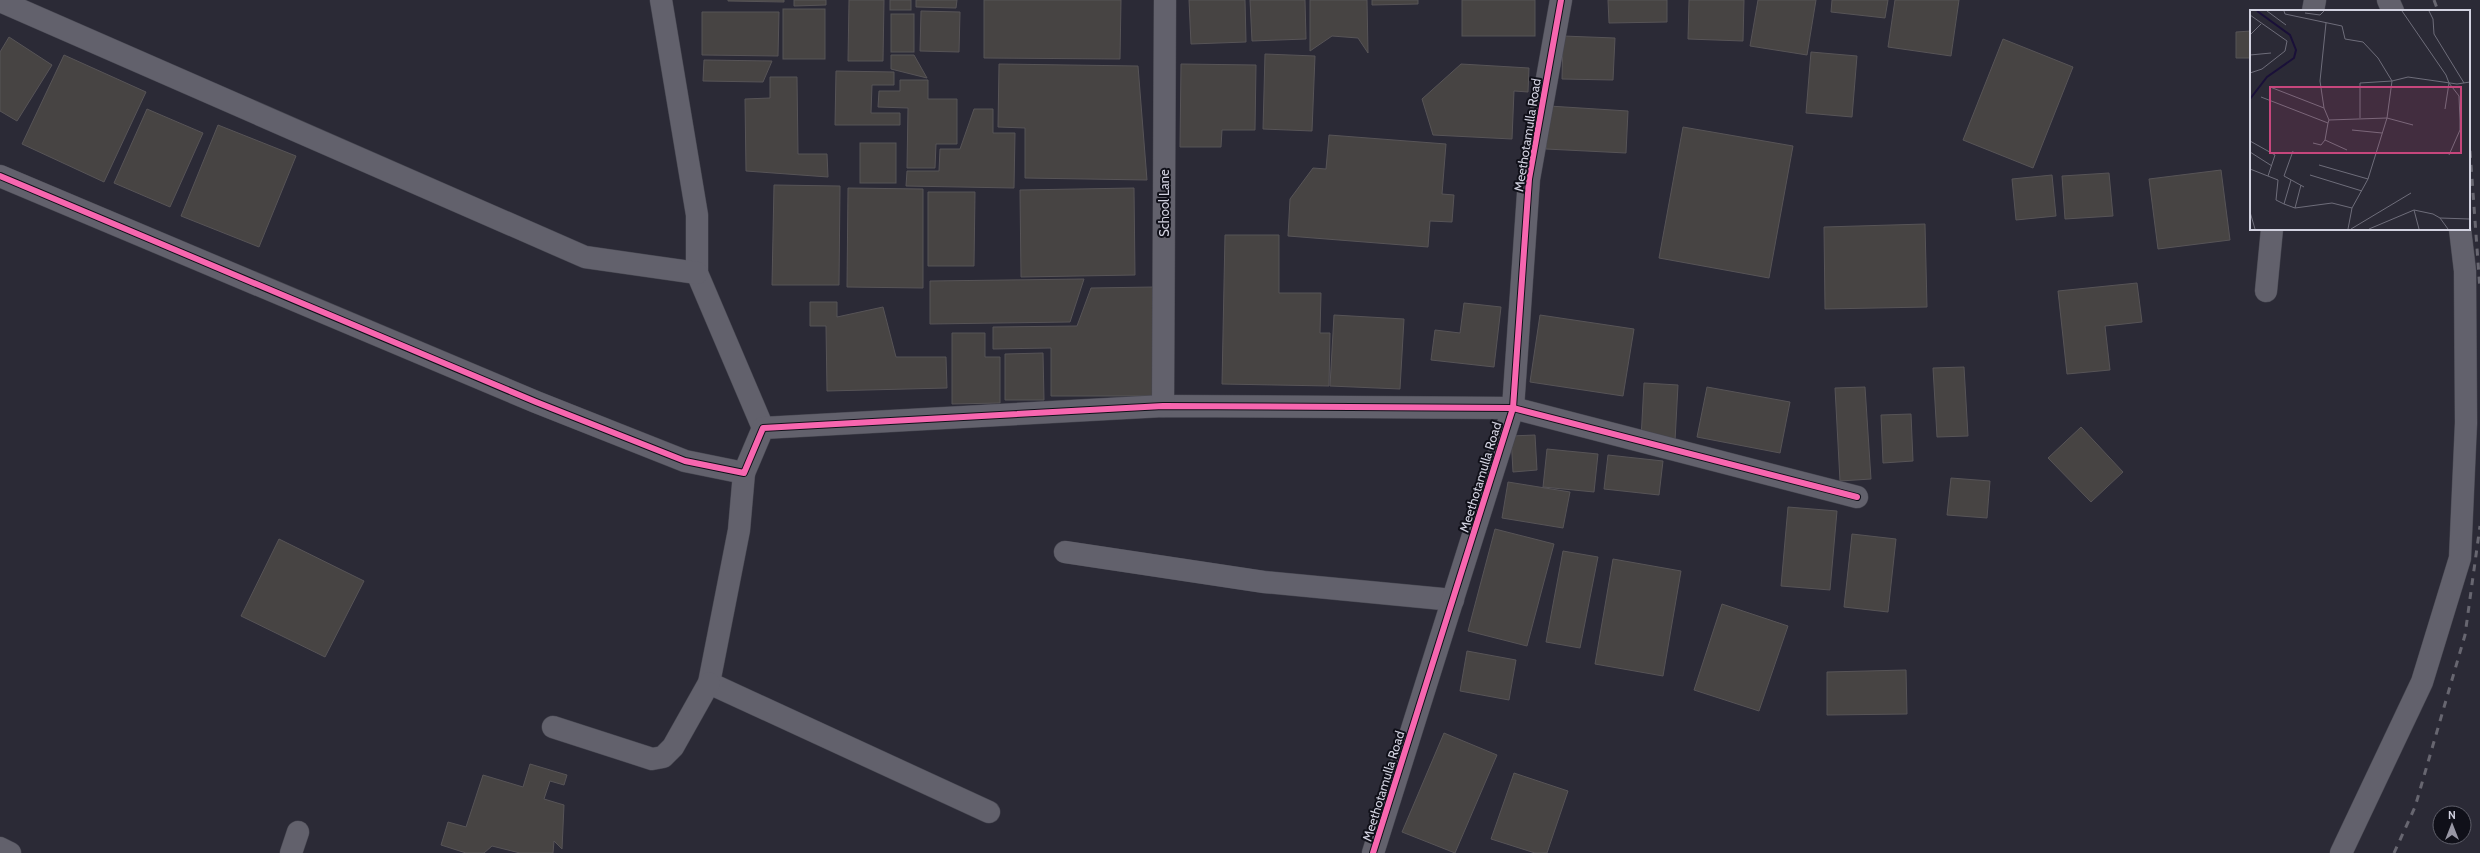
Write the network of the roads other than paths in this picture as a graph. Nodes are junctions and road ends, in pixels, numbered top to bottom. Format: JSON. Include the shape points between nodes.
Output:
{"nodes":[{"id":1,"x":661,"y":0,"type":"edge"},
{"id":2,"x":1165,"y":0,"type":"edge"},
{"id":3,"x":1561,"y":0,"type":"edge"},
{"id":4,"x":2315,"y":0,"type":"edge"},
{"id":5,"x":2388,"y":0,"type":"edge"},
{"id":6,"x":0,"y":1,"type":"edge"},
{"id":7,"x":2313,"y":10,"type":"edge"},
{"id":8,"x":2393,"y":10,"type":"edge"},
{"id":9,"x":0,"y":176,"type":"edge"},
{"id":10,"x":2272,"y":230,"type":"edge"},
{"id":11,"x":2460,"y":230,"type":"edge"},
{"id":12,"x":697,"y":273,"type":"junction"},
{"id":13,"x":2266,"y":291,"type":"dead end"},
{"id":14,"x":1163,"y":406,"type":"junction"},
{"id":15,"x":1513,"y":408,"type":"junction"},
{"id":16,"x":763,"y":428,"type":"junction"},
{"id":17,"x":744,"y":473,"type":"junction"},
{"id":18,"x":1857,"y":498,"type":"dead end"},
{"id":19,"x":1065,"y":552,"type":"dead end"},
{"id":20,"x":1453,"y":600,"type":"junction"},
{"id":21,"x":708,"y":683,"type":"junction"},
{"id":22,"x":553,"y":727,"type":"dead end"},
{"id":23,"x":990,"y":812,"type":"dead end"},
{"id":24,"x":298,"y":832,"type":"dead end"},
{"id":25,"x":0,"y":848,"type":"edge"},
{"id":26,"x":10,"y":853,"type":"edge"},
{"id":27,"x":290,"y":853,"type":"edge"},
{"id":28,"x":1373,"y":853,"type":"edge"},
{"id":29,"x":2341,"y":853,"type":"edge"}],
"edges":[{"from":1,"to":12,"type":"street","via":[[696,215]]},
{"from":2,"to":14,"type":"street","name":"School Lane"},
{"from":3,"to":15,"type":"street","name":"Meethotamulla Road","via":[[1529,179]]},
{"from":4,"to":7,"type":"street"},
{"from":5,"to":8,"type":"street"},
{"from":6,"to":12,"type":"street","via":[[585,257]]},
{"from":9,"to":17,"type":"street","via":[[536,402],[685,461]]},
{"from":10,"to":13,"type":"street"},
{"from":11,"to":29,"type":"street","via":[[2465,271],[2466,423],[2460,558],[2422,682]]},
{"from":12,"to":16,"type":"street"},
{"from":14,"to":15,"type":"street"},
{"from":14,"to":16,"type":"street"},
{"from":15,"to":18,"type":"street"},
{"from":15,"to":20,"type":"street","name":"Meethotamulla Road"},
{"from":16,"to":17,"type":"street"},
{"from":17,"to":21,"type":"street","via":[[740,530]]},
{"from":19,"to":20,"type":"street","via":[[1264,582]]},
{"from":20,"to":28,"type":"street","name":"Meethotamulla Road"},
{"from":21,"to":22,"type":"street","via":[[673,747],[663,757],[652,759]]},
{"from":21,"to":23,"type":"street"},
{"from":24,"to":27,"type":"street"},
{"from":25,"to":26,"type":"street"}]}
